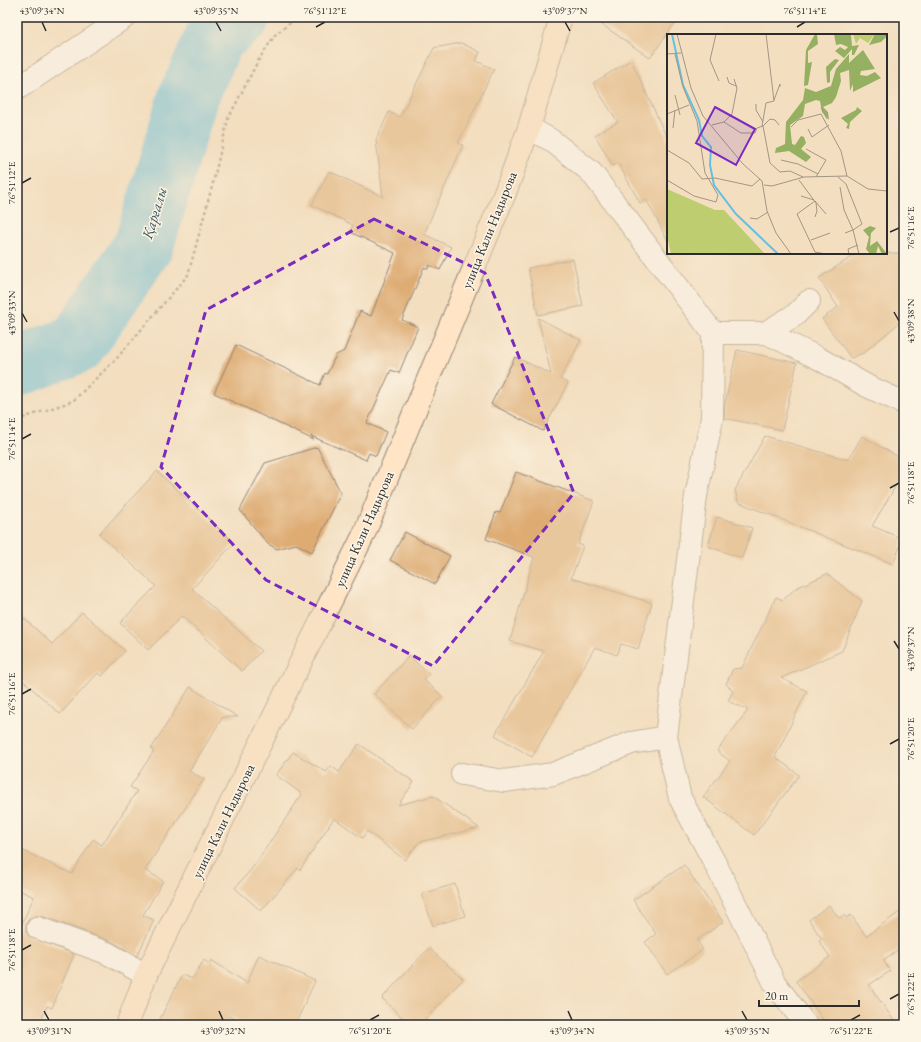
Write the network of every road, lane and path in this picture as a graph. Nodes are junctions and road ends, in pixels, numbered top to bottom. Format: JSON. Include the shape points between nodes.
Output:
{"nodes":[{"id":1,"x":125,"y":17,"type":"edge"},
{"id":2,"x":298,"y":17,"type":"edge"},
{"id":3,"x":561,"y":17,"type":"edge"},
{"id":4,"x":17,"y":89,"type":"edge"},
{"id":5,"x":529,"y":128,"type":"junction"},
{"id":6,"x":809,"y":301,"type":"dead end"},
{"id":7,"x":713,"y":333,"type":"junction"},
{"id":8,"x":766,"y":333,"type":"junction"},
{"id":9,"x":904,"y":404,"type":"edge"},
{"id":10,"x":17,"y":420,"type":"edge"},
{"id":11,"x":666,"y":737,"type":"junction"},
{"id":12,"x":462,"y":774,"type":"dead end"},
{"id":13,"x":38,"y":928,"type":"dead end"},
{"id":14,"x":146,"y":975,"type":"junction"},
{"id":15,"x":127,"y":1025,"type":"edge"},
{"id":16,"x":806,"y":1025,"type":"edge"}],
"edges":[{"from":1,"to":4,"type":"street"},
{"from":2,"to":10,"type":"path","via":[[275,35],[258,61],[228,119],[188,275],[117,358],[73,401]]},
{"from":3,"to":5,"type":"street","name":"улица Кали Надырова"},
{"from":5,"to":7,"type":"street","via":[[551,140],[591,172]]},
{"from":5,"to":14,"type":"street","name":"улица Кали Надырова","via":[[502,201],[364,534]]},
{"from":6,"to":8,"type":"street","via":[[795,316]]},
{"from":7,"to":8,"type":"street"},
{"from":7,"to":11,"type":"street","via":[[712,418],[696,496]]},
{"from":8,"to":9,"type":"street"},
{"from":11,"to":12,"type":"street","via":[[630,743],[553,774],[504,781]]},
{"from":11,"to":16,"type":"street","via":[[680,798],[774,982]]},
{"from":13,"to":14,"type":"street","via":[[107,953]]},
{"from":14,"to":15,"type":"street","name":"улица Кали Надырова"}]}
